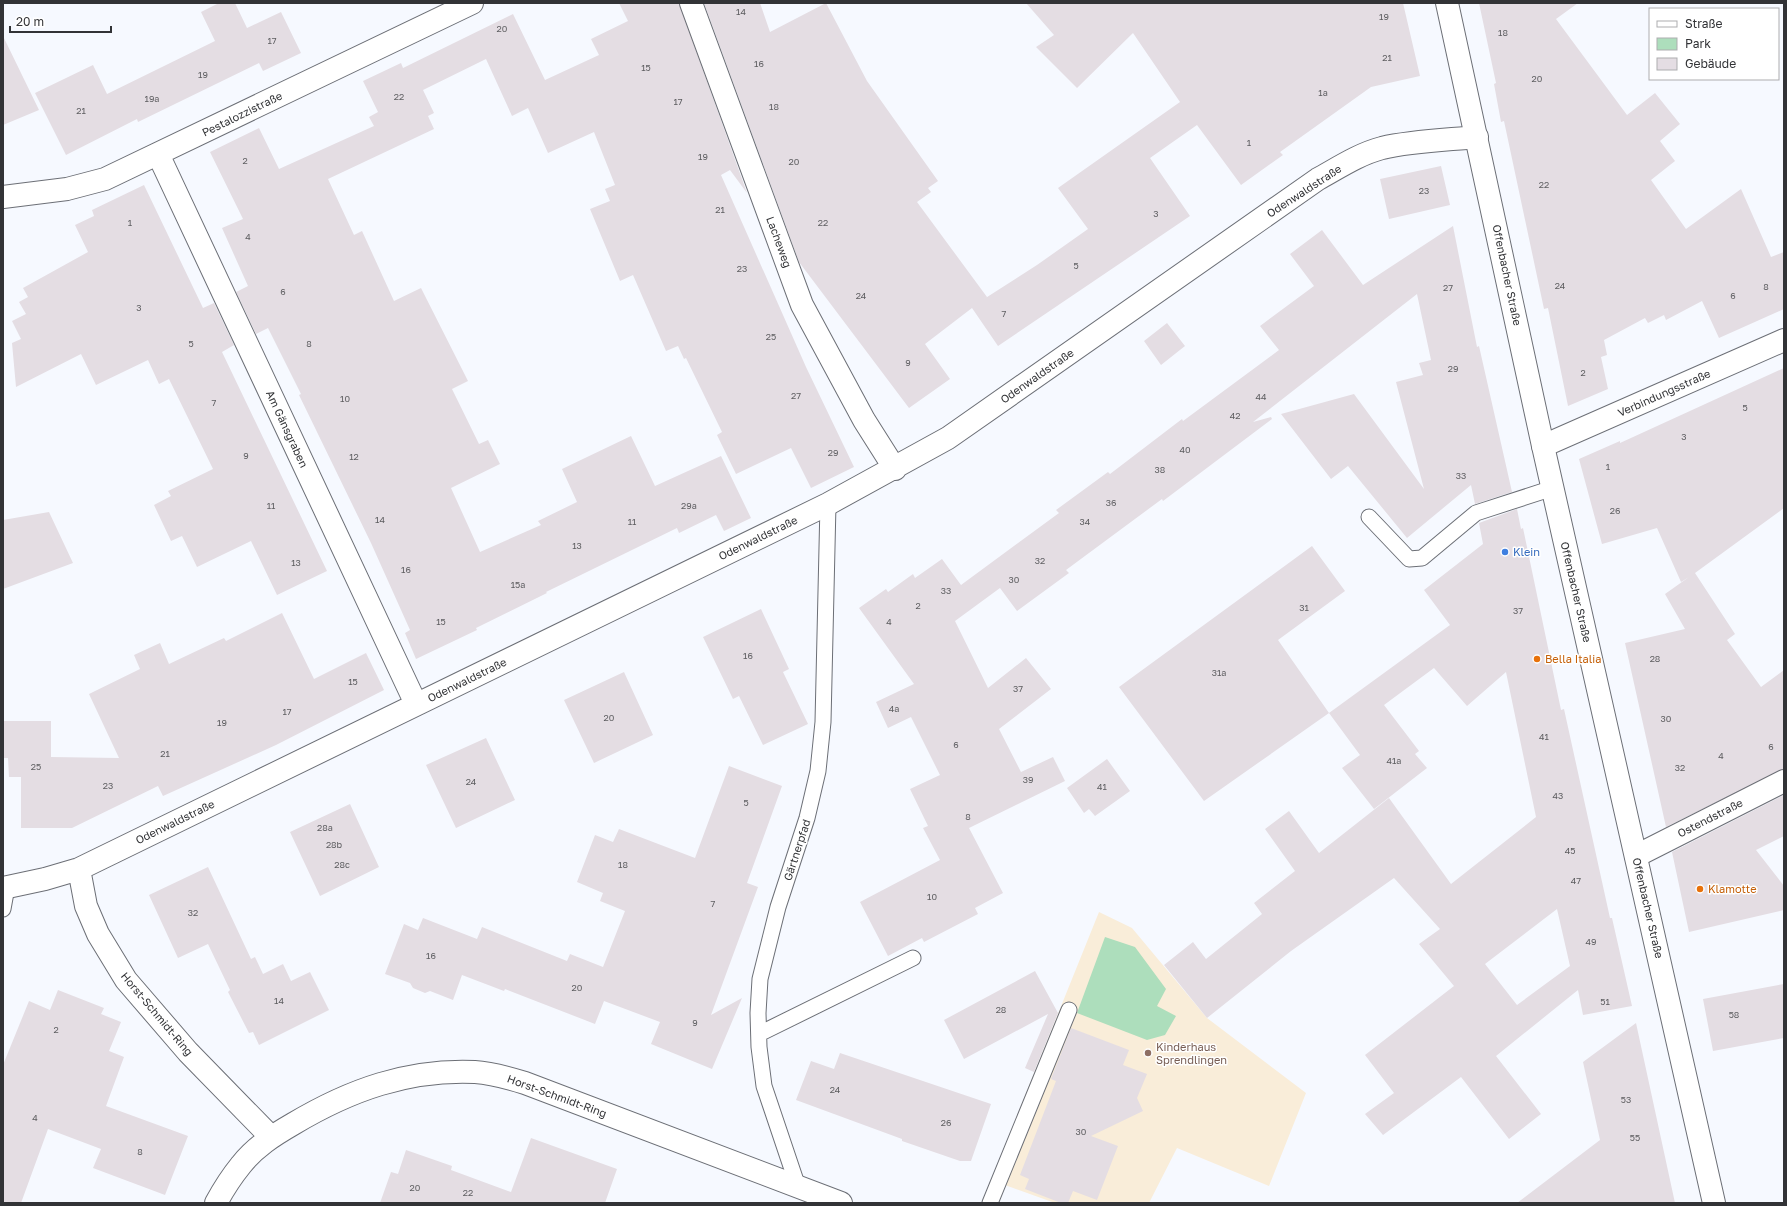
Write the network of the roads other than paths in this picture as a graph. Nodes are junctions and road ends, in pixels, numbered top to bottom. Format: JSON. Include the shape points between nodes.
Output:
{"nodes":[{"id":1,"x":472,"y":3,"type":"edge"},
{"id":2,"x":691,"y":3,"type":"edge"},
{"id":3,"x":1447,"y":3,"type":"edge"},
{"id":4,"x":1477,"y":137,"type":"junction"},
{"id":5,"x":158,"y":154,"type":"junction"},
{"id":6,"x":3,"y":197,"type":"edge"},
{"id":7,"x":1784,"y":340,"type":"edge"},
{"id":8,"x":1543,"y":446,"type":"junction"},
{"id":9,"x":895,"y":469,"type":"junction"},
{"id":10,"x":1553,"y":488,"type":"junction"},
{"id":11,"x":828,"y":504,"type":"junction"},
{"id":12,"x":1369,"y":517,"type":"dead end"},
{"id":13,"x":416,"y":704,"type":"junction"},
{"id":14,"x":1784,"y":781,"type":"edge"},
{"id":15,"x":1636,"y":856,"type":"junction"},
{"id":16,"x":79,"y":869,"type":"junction"},
{"id":17,"x":5,"y":887,"type":"edge"},
{"id":18,"x":3,"y":909,"type":"edge"},
{"id":19,"x":913,"y":958,"type":"dead end"},
{"id":20,"x":1069,"y":1010,"type":"dead end"},
{"id":21,"x":759,"y":1034,"type":"junction"},
{"id":22,"x":271,"y":1137,"type":"junction"},
{"id":23,"x":798,"y":1187,"type":"junction"},
{"id":24,"x":216,"y":1203,"type":"edge"},
{"id":25,"x":840,"y":1203,"type":"edge"},
{"id":26,"x":990,"y":1203,"type":"edge"},
{"id":27,"x":1714,"y":1203,"type":"edge"}],
"edges":[{"from":1,"to":5,"type":"street","name":"Pestalozzistraße"},
{"from":2,"to":9,"type":"street","name":"Lacheweg","via":[[802,305],[864,420]]},
{"from":3,"to":4,"type":"street","name":"Offenbacher Straße"},
{"from":4,"to":8,"type":"street","name":"Offenbacher Straße"},
{"from":4,"to":9,"type":"street","name":"Odenwaldstraße","via":[[1381,148],[1358,157],[1318,180],[948,438]]},
{"from":5,"to":6,"type":"street","name":"Pestalozzistraße","via":[[105,179],[66,189]]},
{"from":5,"to":13,"type":"street","name":"Am Gänsgraben"},
{"from":7,"to":8,"type":"street","name":"Verbindungsstraße"},
{"from":8,"to":10,"type":"street","name":"Offenbacher Straße"},
{"from":9,"to":11,"type":"street","name":"Odenwaldstraße"},
{"from":10,"to":12,"type":"lane","via":[[1476,513],[1422,558],[1410,559]]},
{"from":10,"to":15,"type":"street","name":"Offenbacher Straße"},
{"from":11,"to":13,"type":"street","name":"Odenwaldstraße"},
{"from":11,"to":21,"type":"lane","name":"Gärtnerpfad","via":[[824,722],[818,771],[808,818],[778,907],[760,979]]},
{"from":13,"to":16,"type":"street","name":"Odenwaldstraße"},
{"from":14,"to":15,"type":"street","name":"Ostendstraße"},
{"from":15,"to":27,"type":"street","name":"Offenbacher Straße"},
{"from":16,"to":17,"type":"street","name":"Odenwaldstraße"},
{"from":16,"to":22,"type":"street","name":"Horst-Schmidt-Ring","via":[[86,906],[98,934],[126,980],[188,1052]]},
{"from":17,"to":18,"type":"lane"},
{"from":19,"to":21,"type":"lane"},
{"from":20,"to":26,"type":"lane"},
{"from":21,"to":23,"type":"lane","name":"Gärtnerpfad","via":[[764,1086]]},
{"from":22,"to":23,"type":"street","name":"Horst-Schmidt-Ring","via":[[323,1107],[371,1086],[427,1074],[476,1072],[525,1083]]},
{"from":22,"to":24,"type":"street","name":"Horst-Schmidt-Ring","via":[[241,1164]]},
{"from":23,"to":25,"type":"street","name":"Horst-Schmidt-Ring"}]}
